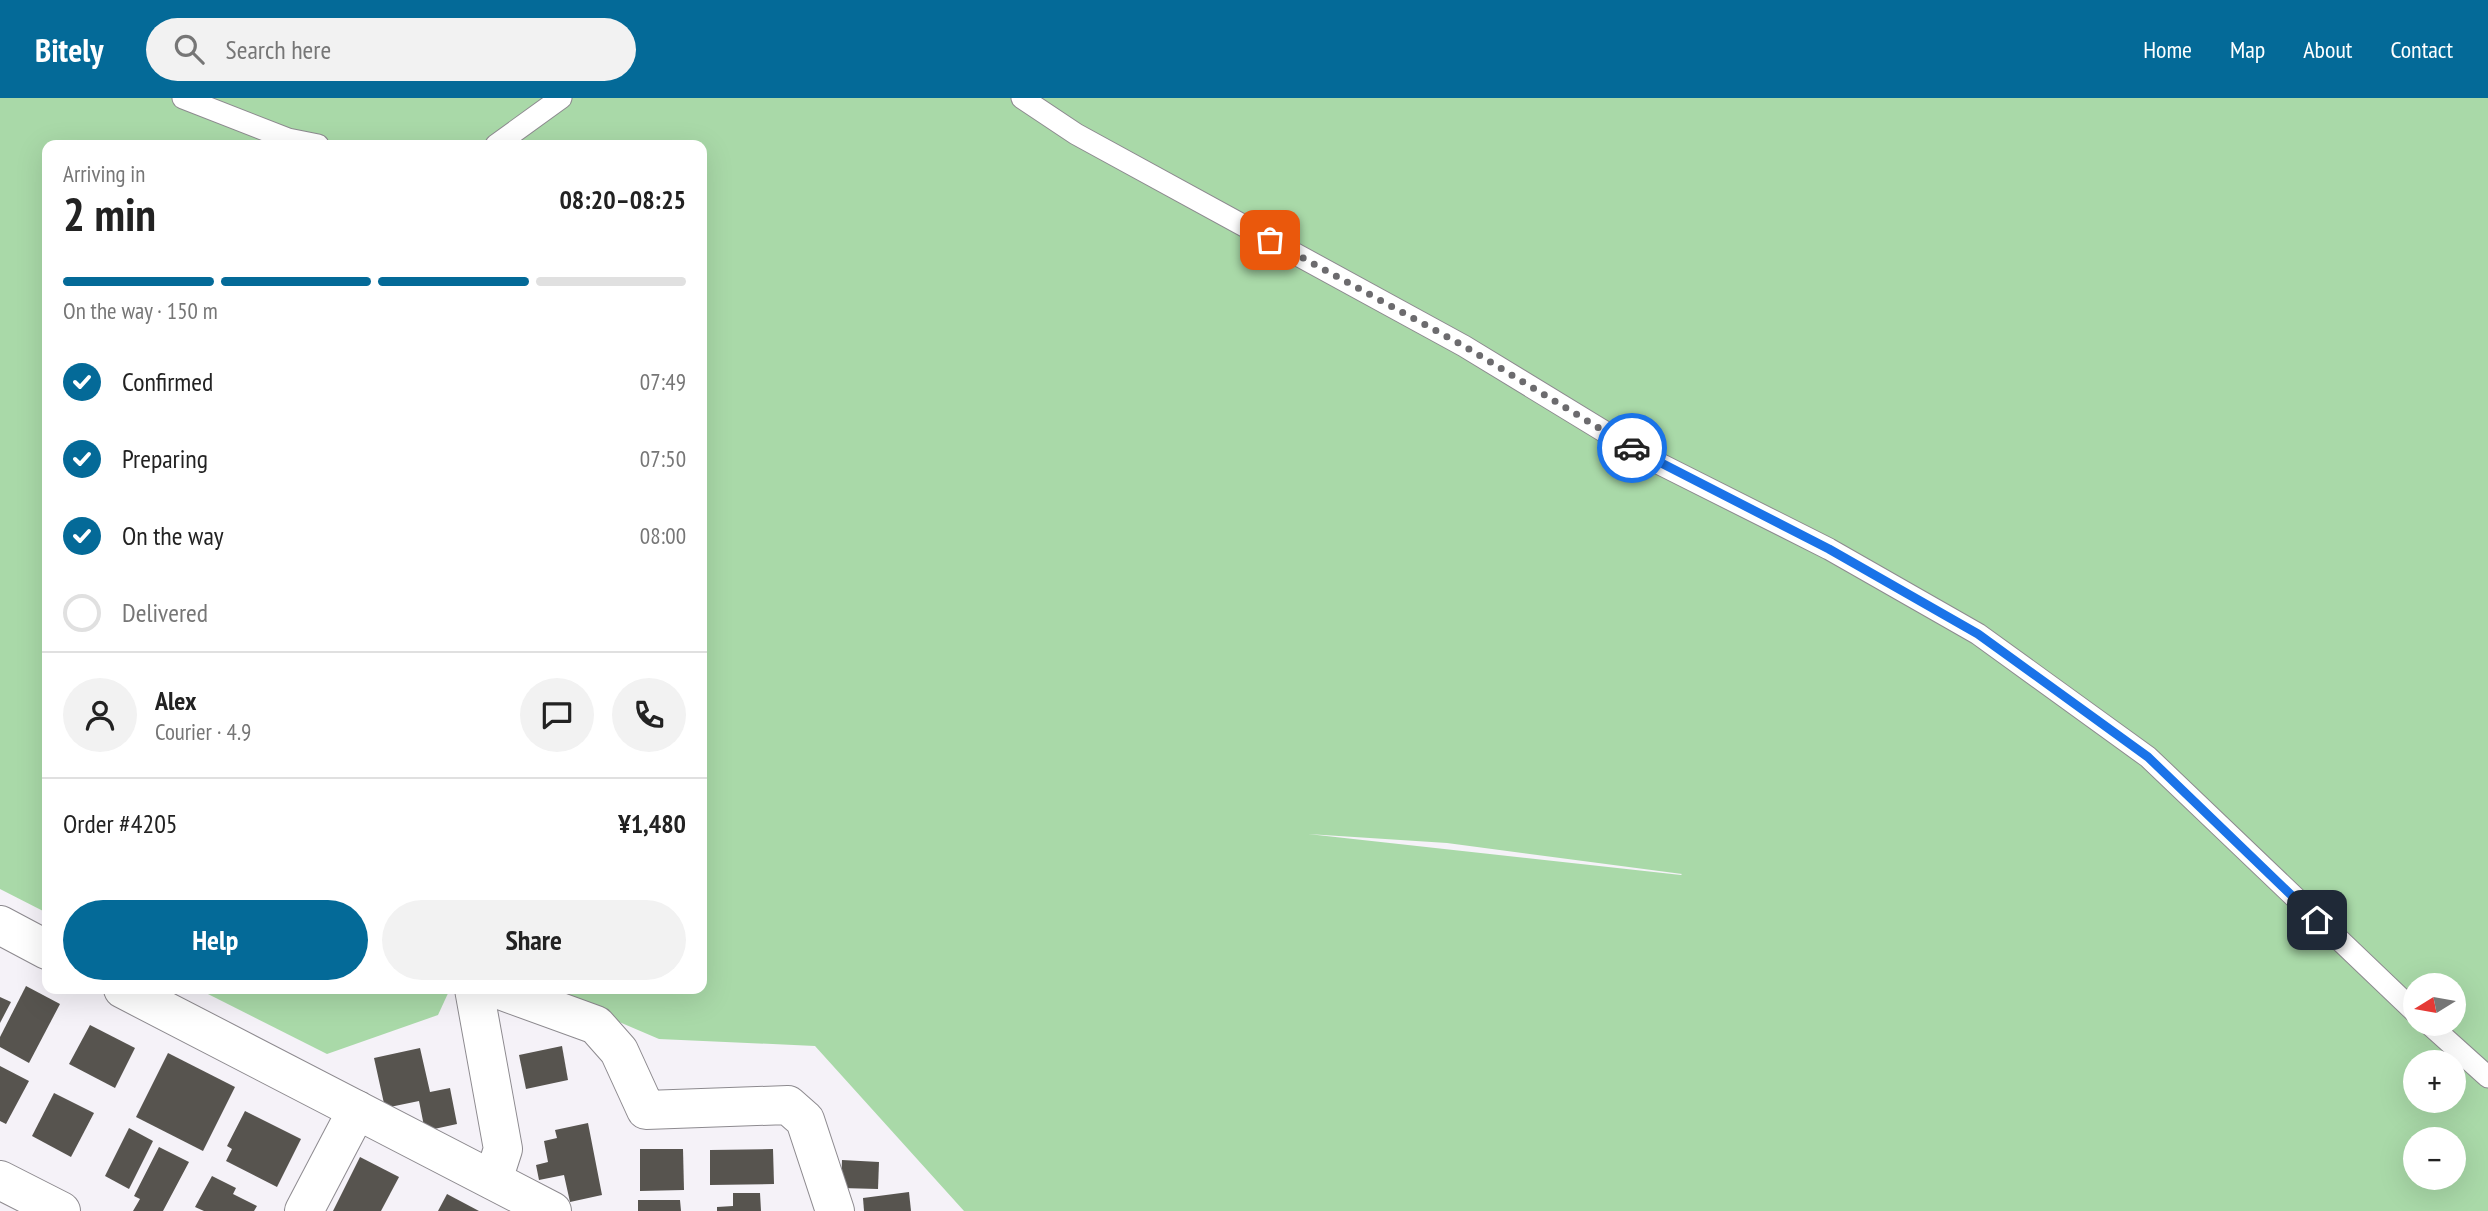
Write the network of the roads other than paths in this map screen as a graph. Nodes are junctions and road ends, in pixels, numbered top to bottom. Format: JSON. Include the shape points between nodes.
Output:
{"nodes":[{"id":1,"x":183,"y":98,"type":"edge"},
{"id":2,"x":561,"y":98,"type":"edge"},
{"id":3,"x":1023,"y":98,"type":"edge"},
{"id":4,"x":293,"y":140,"type":"edge"},
{"id":5,"x":503,"y":140,"type":"edge"},
{"id":6,"x":0,"y":925,"type":"edge"},
{"id":7,"x":42,"y":947,"type":"edge"},
{"id":8,"x":133,"y":994,"type":"edge"},
{"id":9,"x":475,"y":994,"type":"edge"},
{"id":10,"x":510,"y":994,"type":"edge"},
{"id":11,"x":2403,"y":1001,"type":"edge"},
{"id":12,"x":2442,"y":1036,"type":"edge"},
{"id":13,"x":2488,"y":1077,"type":"edge"},
{"id":14,"x":357,"y":1110,"type":"junction"},
{"id":15,"x":0,"y":1180,"type":"edge"},
{"id":16,"x":493,"y":1180,"type":"junction"},
{"id":17,"x":61,"y":1211,"type":"edge"},
{"id":18,"x":304,"y":1211,"type":"edge"},
{"id":19,"x":552,"y":1211,"type":"edge"},
{"id":20,"x":835,"y":1211,"type":"edge"}],
"edges":[{"from":1,"to":4,"type":"lane"},
{"from":2,"to":5,"type":"lane"},
{"from":3,"to":11,"type":"lane","via":[[1076,134],[1464,346],[1646,457],[1829,549],[1978,634],[2148,757]]},
{"from":6,"to":7,"type":"street"},
{"from":8,"to":14,"type":"street"},
{"from":9,"to":16,"type":"street","via":[[503,1149]]},
{"from":10,"to":20,"type":"street","via":[[596,1025],[619,1051],[646,1110],[789,1105],[806,1120]]},
{"from":12,"to":13,"type":"lane"},
{"from":14,"to":16,"type":"street"},
{"from":14,"to":18,"type":"street"},
{"from":15,"to":17,"type":"street"},
{"from":16,"to":19,"type":"street"}]}
